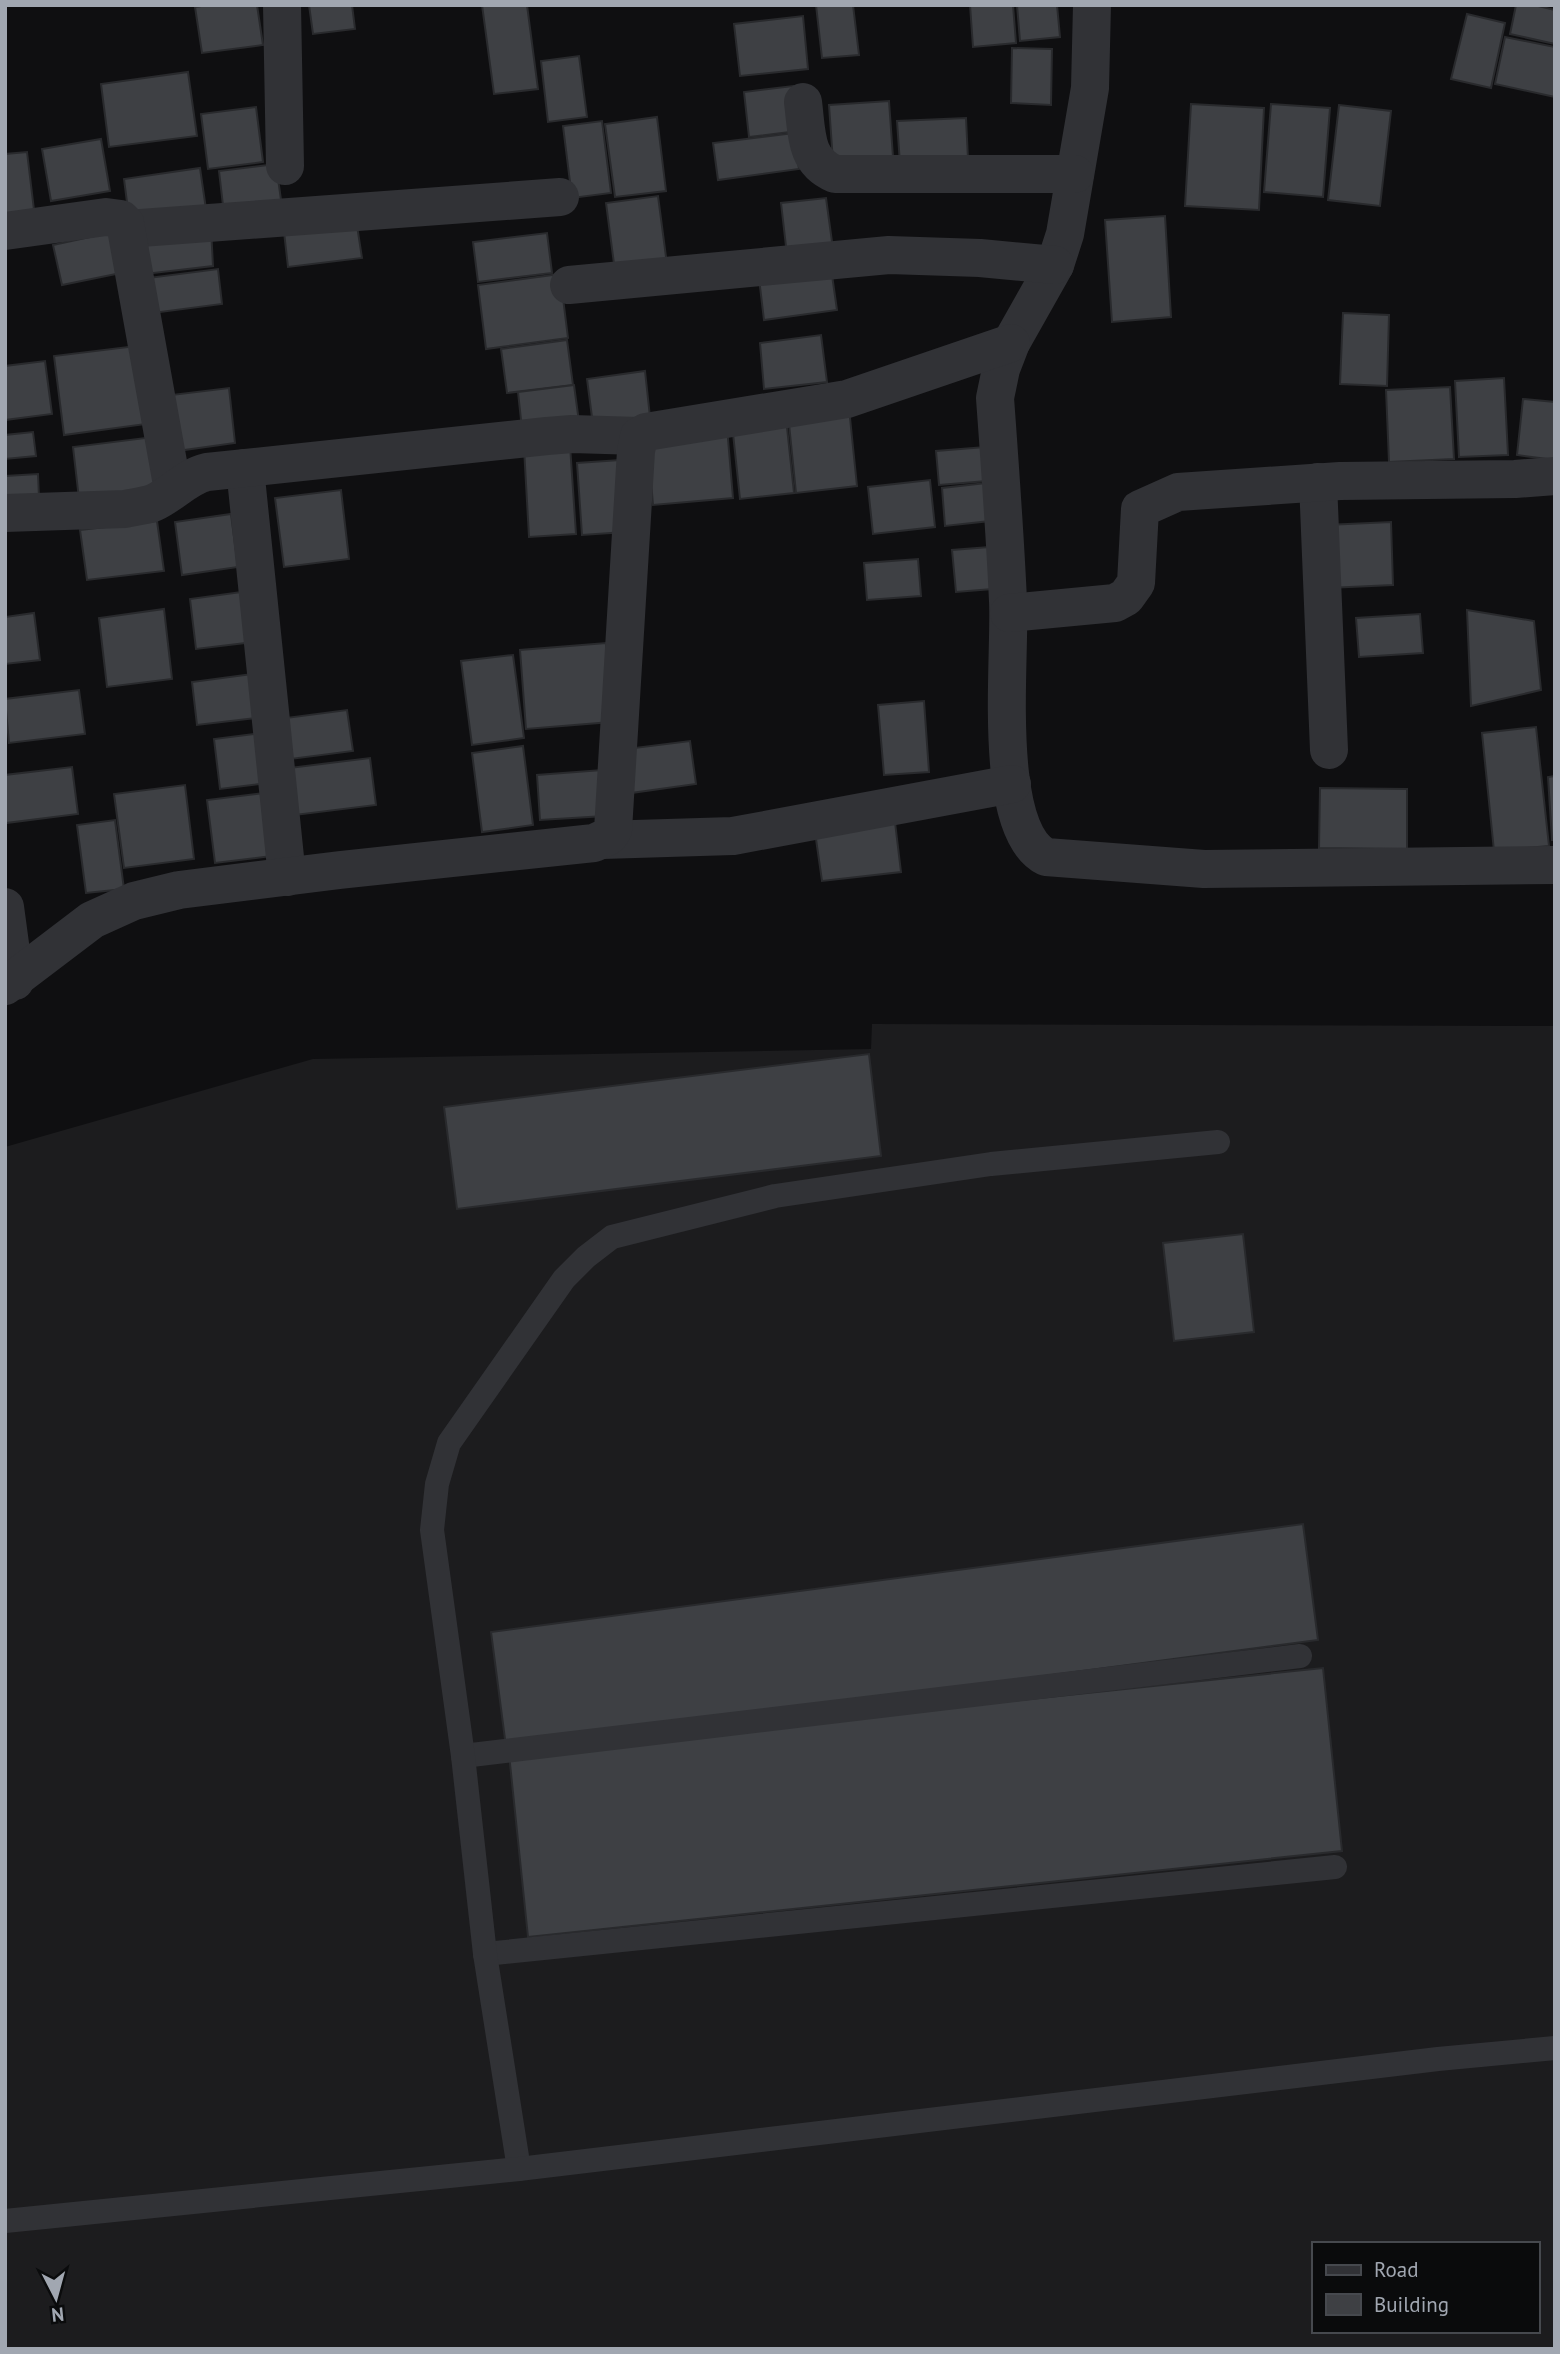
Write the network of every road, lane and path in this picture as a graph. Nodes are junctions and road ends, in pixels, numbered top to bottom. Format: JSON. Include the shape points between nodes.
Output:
{"nodes":[{"id":1,"x":282,"y":5,"type":"edge"},
{"id":2,"x":1092,"y":5,"type":"edge"},
{"id":3,"x":803,"y":102,"type":"dead end"},
{"id":4,"x":285,"y":166,"type":"dead end"},
{"id":5,"x":1075,"y":174,"type":"junction"},
{"id":6,"x":560,"y":197,"type":"dead end"},
{"id":7,"x":127,"y":229,"type":"junction"},
{"id":8,"x":5,"y":232,"type":"edge"},
{"id":9,"x":1055,"y":265,"type":"junction"},
{"id":10,"x":569,"y":285,"type":"dead end"},
{"id":11,"x":1011,"y":343,"type":"junction"},
{"id":12,"x":639,"y":436,"type":"junction"},
{"id":13,"x":245,"y":468,"type":"junction"},
{"id":14,"x":1555,"y":476,"type":"edge"},
{"id":15,"x":1318,"y":482,"type":"junction"},
{"id":16,"x":173,"y":490,"type":"junction"},
{"id":17,"x":5,"y":513,"type":"edge"},
{"id":18,"x":1009,"y":613,"type":"junction"},
{"id":19,"x":1329,"y":750,"type":"dead end"},
{"id":20,"x":1012,"y":784,"type":"junction"},
{"id":21,"x":602,"y":840,"type":"junction"},
{"id":22,"x":1555,"y":865,"type":"edge"},
{"id":23,"x":287,"y":877,"type":"junction"},
{"id":24,"x":5,"y":907,"type":"edge"},
{"id":25,"x":10,"y":983,"type":"edge"},
{"id":26,"x":1218,"y":1142,"type":"dead end"},
{"id":27,"x":1300,"y":1656,"type":"dead end"},
{"id":28,"x":463,"y":1756,"type":"junction"},
{"id":29,"x":1335,"y":1867,"type":"dead end"},
{"id":30,"x":485,"y":1954,"type":"junction"},
{"id":31,"x":1555,"y":2048,"type":"edge"},
{"id":32,"x":519,"y":2169,"type":"junction"},
{"id":33,"x":5,"y":2221,"type":"edge"}],
"edges":[{"from":1,"to":4,"type":"street"},
{"from":2,"to":5,"type":"street","via":[[1090,88]]},
{"from":3,"to":5,"type":"street","via":[[810,151],[823,169],[835,174]]},
{"from":5,"to":9,"type":"street"},
{"from":6,"to":7,"type":"street"},
{"from":7,"to":8,"type":"street","via":[[121,219],[106,218]]},
{"from":7,"to":16,"type":"street"},
{"from":9,"to":10,"type":"street","via":[[889,255]]},
{"from":9,"to":11,"type":"street"},
{"from":11,"to":12,"type":"street","via":[[847,399]]},
{"from":11,"to":18,"type":"street","via":[[995,398]]},
{"from":12,"to":13,"type":"street","via":[[547,436]]},
{"from":12,"to":21,"type":"street","via":[[613,830]]},
{"from":13,"to":16,"type":"street","via":[[197,474]]},
{"from":13,"to":23,"type":"street"},
{"from":14,"to":15,"type":"street"},
{"from":15,"to":18,"type":"street","via":[[1178,492],[1140,509],[1136,583],[1126,597],[1115,603]]},
{"from":15,"to":19,"type":"street"},
{"from":16,"to":17,"type":"street","via":[[155,502],[125,509]]},
{"from":18,"to":20,"type":"street","via":[[1006,737]]},
{"from":20,"to":21,"type":"street","via":[[733,836]]},
{"from":20,"to":22,"type":"street","via":[[1022,829],[1030,846],[1046,857],[1204,869]]},
{"from":21,"to":23,"type":"street"},
{"from":23,"to":25,"type":"street","via":[[179,890],[134,901],[92,920]]},
{"from":24,"to":25,"type":"street"},
{"from":26,"to":28,"type":"lane","via":[[991,1164],[775,1196],[612,1237],[592,1252],[564,1279],[449,1443],[437,1484],[432,1530]]},
{"from":27,"to":28,"type":"lane"},
{"from":28,"to":30,"type":"lane"},
{"from":29,"to":30,"type":"lane"},
{"from":30,"to":32,"type":"lane"},
{"from":31,"to":32,"type":"lane"},
{"from":32,"to":33,"type":"lane"}]}
